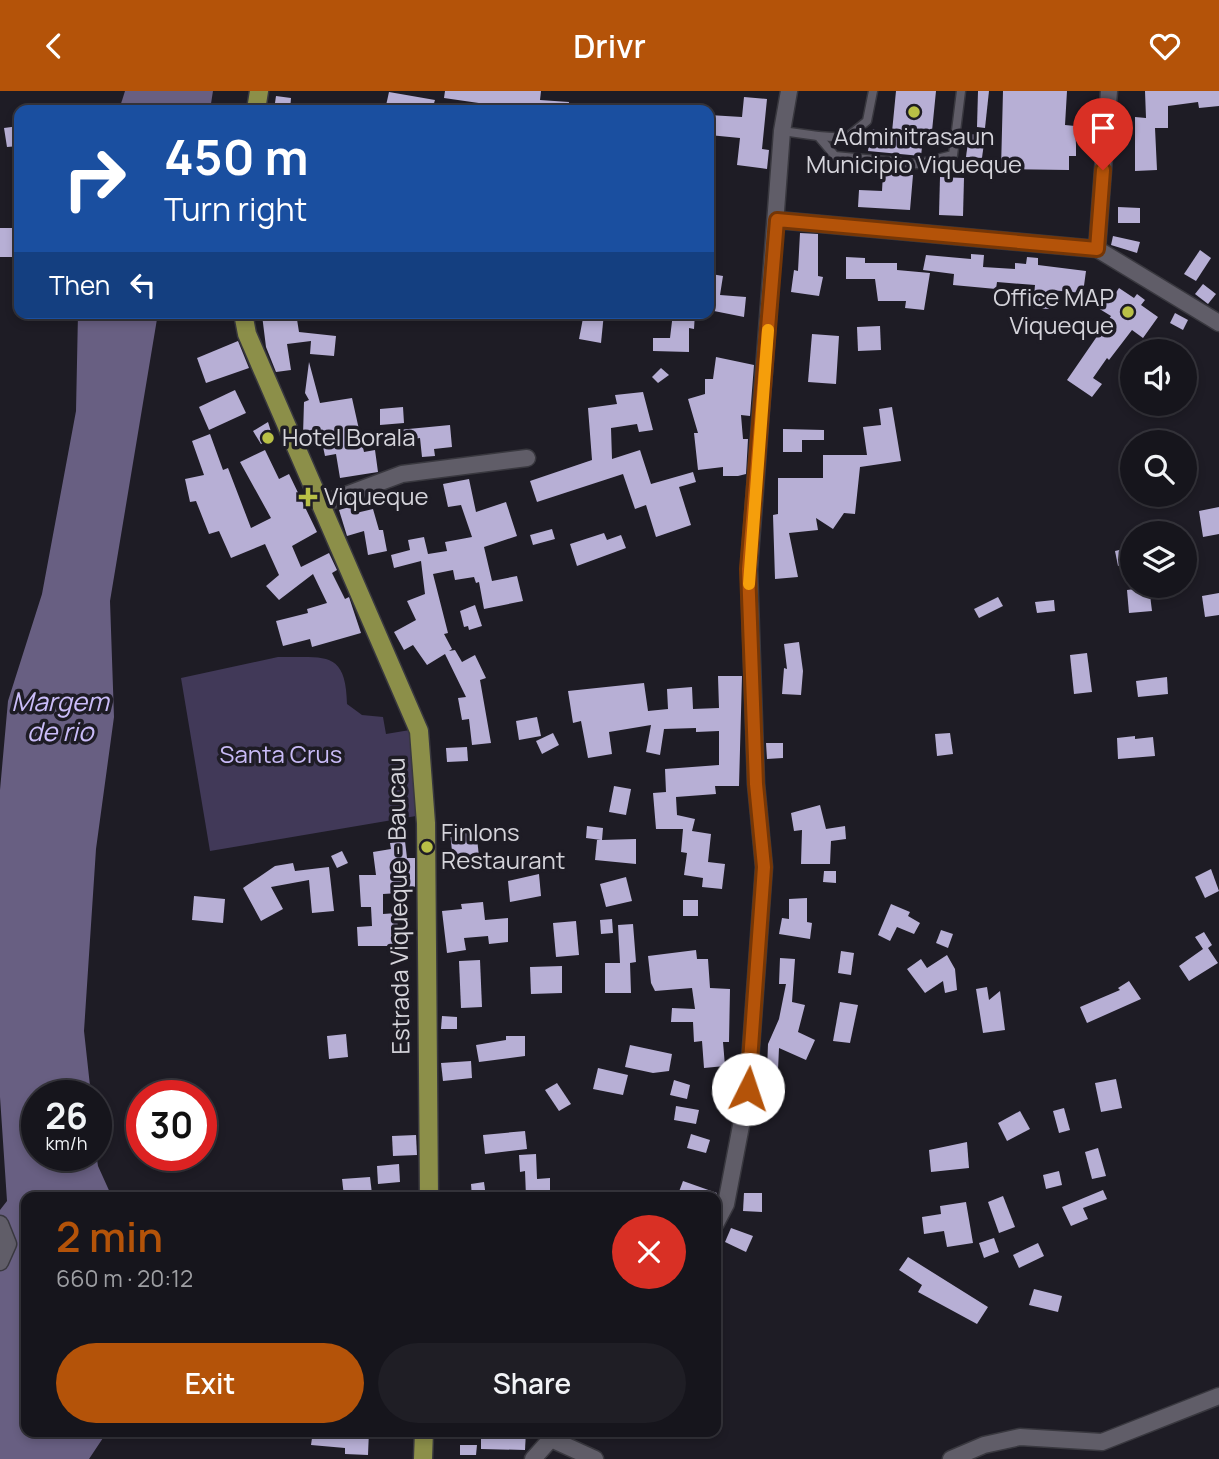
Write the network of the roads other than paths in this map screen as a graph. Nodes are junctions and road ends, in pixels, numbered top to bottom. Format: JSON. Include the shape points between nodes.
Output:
{"nodes":[{"id":1,"x":789,"y":91,"type":"edge"},
{"id":2,"x":873,"y":91,"type":"edge"},
{"id":3,"x":961,"y":91,"type":"edge"},
{"id":4,"x":1109,"y":91,"type":"edge"},
{"id":5,"x":782,"y":131,"type":"junction"},
{"id":6,"x":818,"y":136,"type":"junction"},
{"id":7,"x":777,"y":220,"type":"junction"},
{"id":8,"x":1097,"y":249,"type":"junction"},
{"id":9,"x":244,"y":319,"type":"edge"},
{"id":10,"x":1219,"y":323,"type":"edge"},
{"id":11,"x":527,"y":458,"type":"dead end"},
{"id":12,"x":322,"y":504,"type":"junction"},
{"id":13,"x":429,"y":1192,"type":"edge"},
{"id":14,"x":721,"y":1214,"type":"edge"},
{"id":15,"x":0,"y":1224,"type":"edge"},
{"id":16,"x":0,"y":1262,"type":"edge"},
{"id":17,"x":1219,"y":1396,"type":"edge"},
{"id":18,"x":424,"y":1437,"type":"edge"},
{"id":19,"x":553,"y":1437,"type":"edge"},
{"id":20,"x":558,"y":1437,"type":"edge"},
{"id":21,"x":423,"y":1459,"type":"edge"},
{"id":22,"x":533,"y":1459,"type":"edge"},
{"id":23,"x":595,"y":1459,"type":"edge"},
{"id":24,"x":951,"y":1459,"type":"edge"}],
"edges":[{"from":1,"to":5,"type":"street"},
{"from":2,"to":6,"type":"lane","via":[[867,121],[846,138]]},
{"from":3,"to":6,"type":"lane","via":[[953,155],[917,165],[835,156]]},
{"from":4,"to":8,"type":"street"},
{"from":5,"to":6,"type":"lane"},
{"from":5,"to":7,"type":"street"},
{"from":7,"to":8,"type":"street"},
{"from":7,"to":14,"type":"street","via":[[748,569],[756,784],[764,867],[748,1089]]},
{"from":8,"to":10,"type":"street"},
{"from":9,"to":12,"type":"main road","name":"Estrada Viqueque - Baucau"},
{"from":11,"to":12,"type":"street","via":[[402,474]]},
{"from":12,"to":13,"type":"main road","name":"Estrada Viqueque - Baucau","via":[[419,731],[426,823]]},
{"from":15,"to":16,"type":"street","via":[[8,1244]]},
{"from":17,"to":24,"type":"street","via":[[1102,1441],[1020,1437]]},
{"from":18,"to":21,"type":"main road"},
{"from":19,"to":22,"type":"street"},
{"from":20,"to":23,"type":"street"}]}
